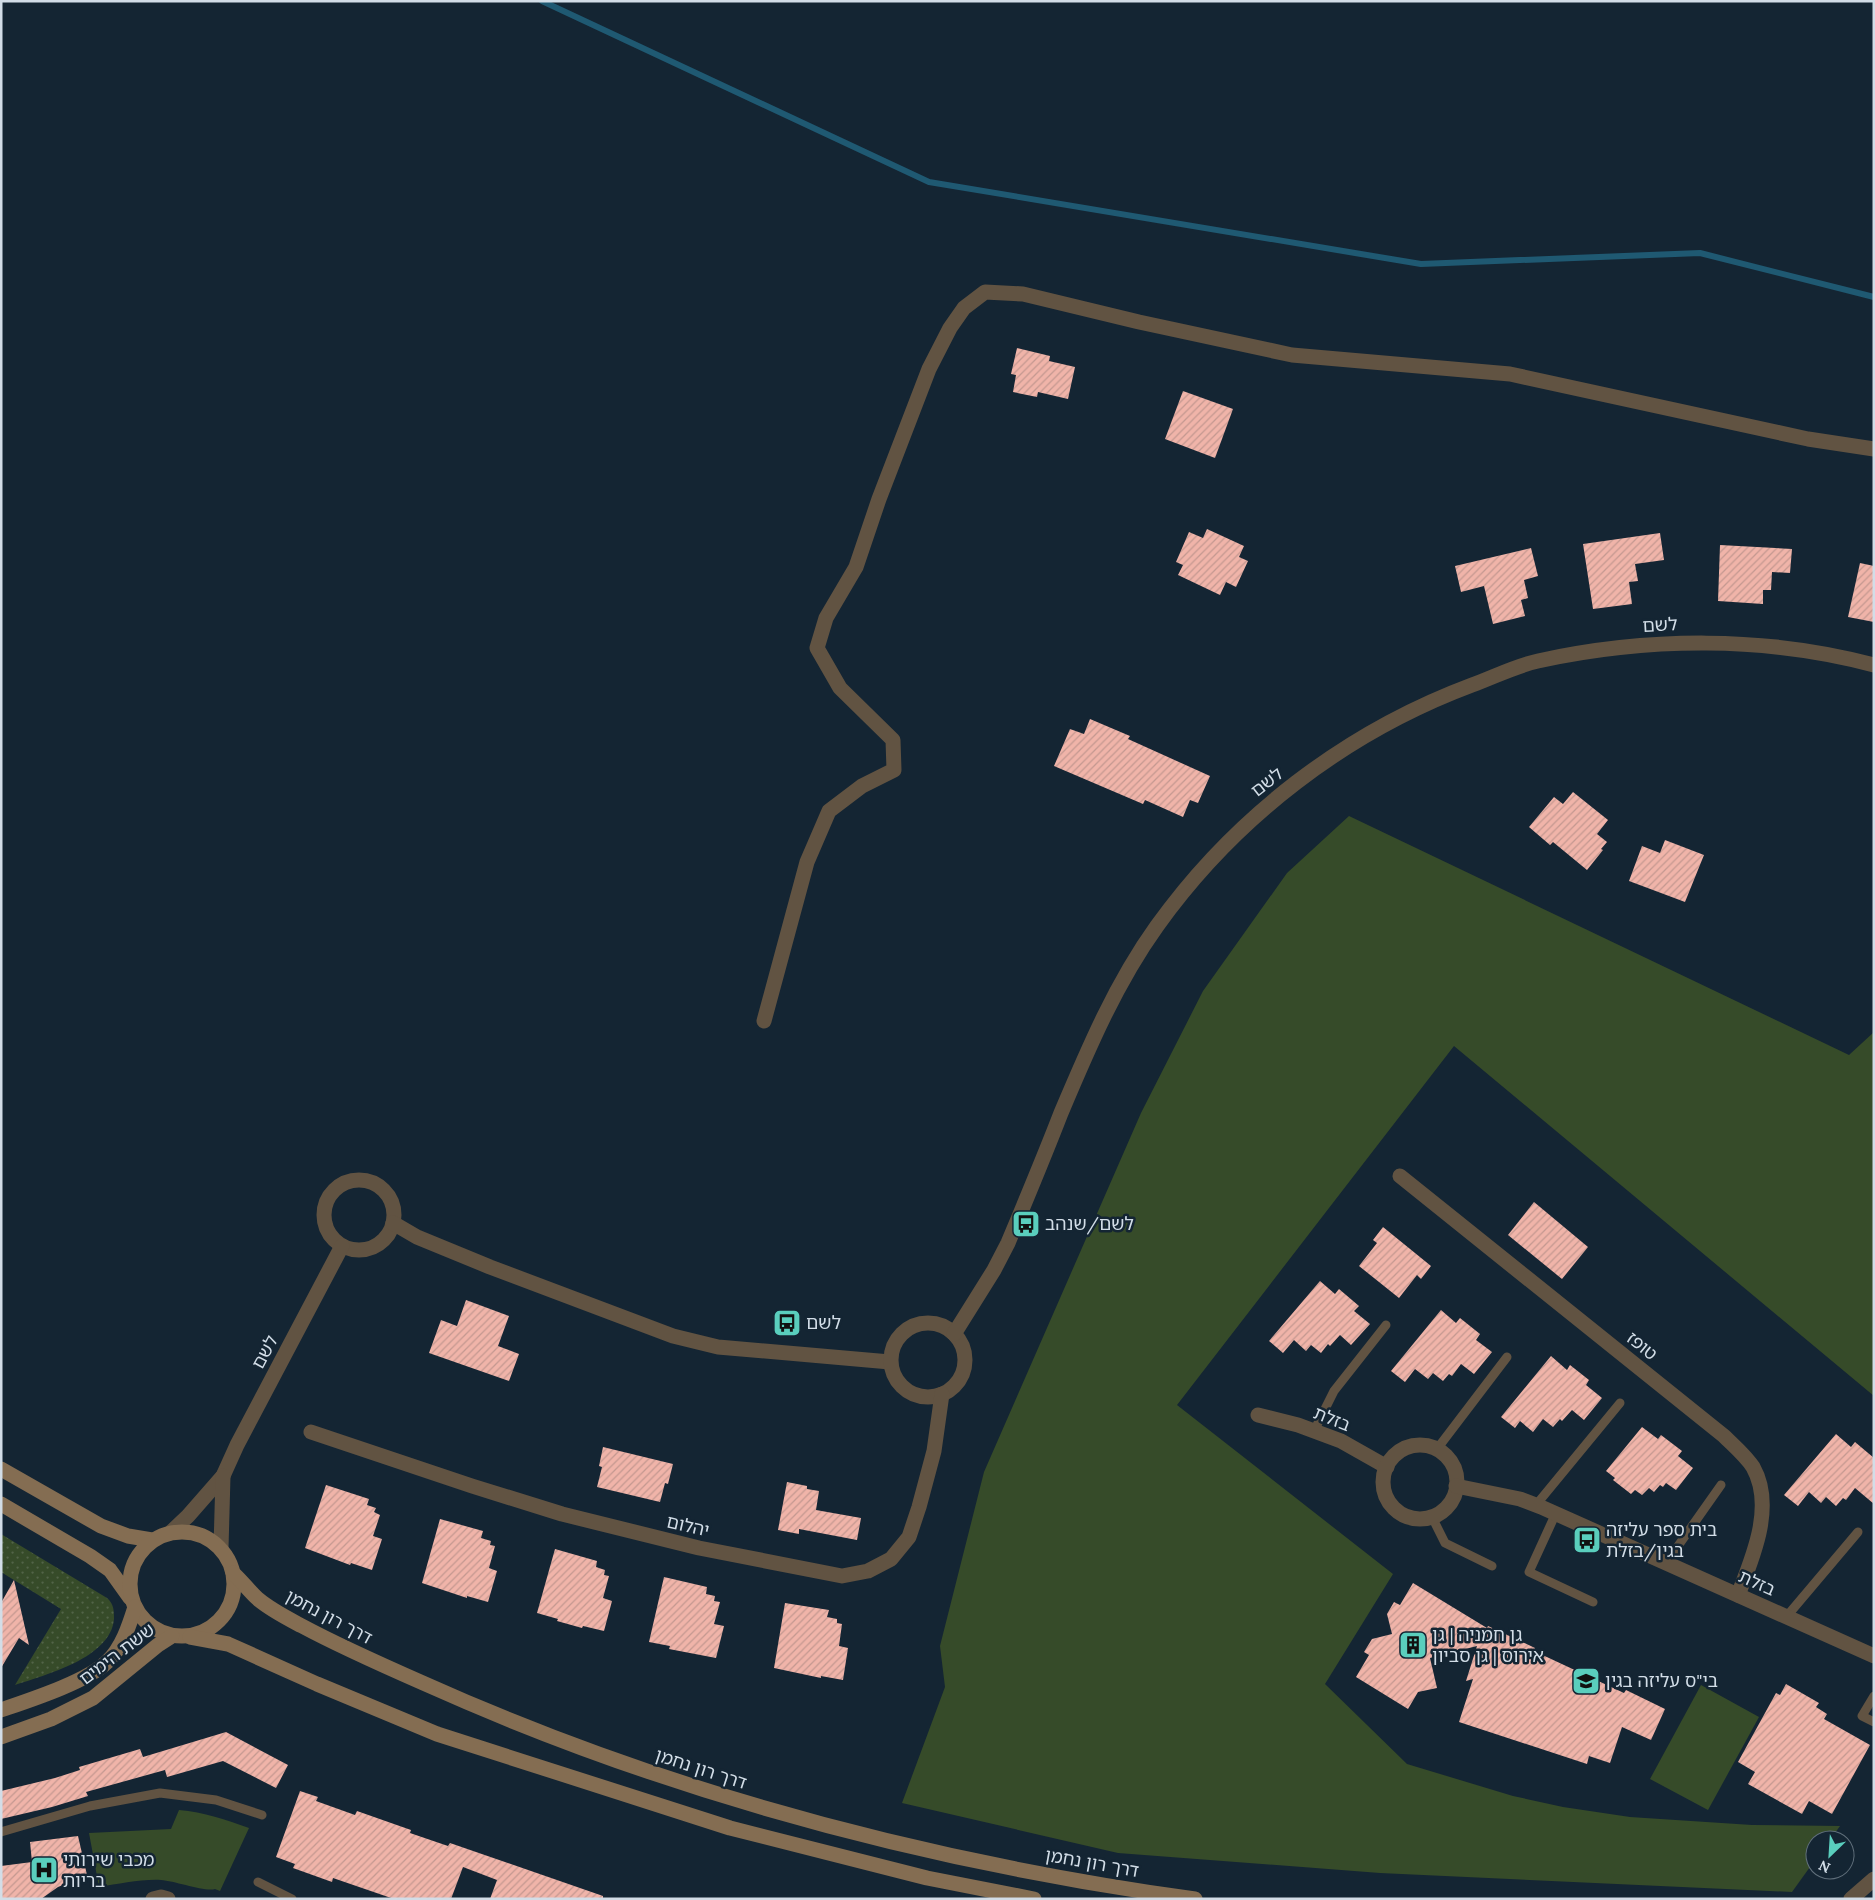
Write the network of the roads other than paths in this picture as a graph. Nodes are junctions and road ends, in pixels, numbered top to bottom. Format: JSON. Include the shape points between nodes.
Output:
{"nodes":[{"id":1,"x":1874,"y":449,"type":"edge"},
{"id":2,"x":1874,"y":665,"type":"edge"},
{"id":3,"x":764,"y":1022,"type":"dead end"},
{"id":4,"x":1400,"y":1176,"type":"dead end"},
{"id":5,"x":393,"y":1223,"type":"junction"},
{"id":6,"x":342,"y":1246,"type":"junction"},
{"id":7,"x":1386,"y":1325,"type":"dead end"},
{"id":8,"x":954,"y":1334,"type":"junction"},
{"id":9,"x":1507,"y":1357,"type":"dead end"},
{"id":10,"x":890,"y":1362,"type":"junction"},
{"id":11,"x":942,"y":1394,"type":"junction"},
{"id":12,"x":1620,"y":1403,"type":"dead end"},
{"id":13,"x":1258,"y":1415,"type":"dead end"},
{"id":14,"x":1314,"y":1431,"type":"junction"},
{"id":15,"x":311,"y":1432,"type":"dead end"},
{"id":16,"x":1437,"y":1449,"type":"junction"},
{"id":17,"x":1387,"y":1467,"type":"junction"},
{"id":18,"x":1,"y":1469,"type":"edge"},
{"id":19,"x":223,"y":1480,"type":"junction"},
{"id":20,"x":1721,"y":1485,"type":"dead end"},
{"id":21,"x":1456,"y":1486,"type":"junction"},
{"id":22,"x":1,"y":1504,"type":"edge"},
{"id":23,"x":1536,"y":1505,"type":"junction"},
{"id":24,"x":1556,"y":1514,"type":"junction"},
{"id":25,"x":1432,"y":1517,"type":"junction"},
{"id":26,"x":1858,"y":1532,"type":"dead end"},
{"id":27,"x":170,"y":1533,"type":"junction"},
{"id":28,"x":152,"y":1540,"type":"junction"},
{"id":29,"x":221,"y":1548,"type":"junction"},
{"id":30,"x":1666,"y":1563,"type":"junction"},
{"id":31,"x":1492,"y":1566,"type":"dead end"},
{"id":32,"x":233,"y":1573,"type":"junction"},
{"id":33,"x":1738,"y":1594,"type":"junction"},
{"id":34,"x":1593,"y":1602,"type":"dead end"},
{"id":35,"x":133,"y":1604,"type":"junction"},
{"id":36,"x":1787,"y":1616,"type":"junction"},
{"id":37,"x":172,"y":1636,"type":"junction"},
{"id":38,"x":190,"y":1636,"type":"junction"},
{"id":39,"x":1874,"y":1656,"type":"edge"},
{"id":40,"x":1874,"y":1696,"type":"edge"},
{"id":41,"x":1,"y":1710,"type":"edge"},
{"id":42,"x":1874,"y":1722,"type":"edge"},
{"id":43,"x":1,"y":1737,"type":"edge"},
{"id":44,"x":262,"y":1815,"type":"dead end"},
{"id":45,"x":1,"y":1832,"type":"edge"},
{"id":46,"x":1874,"y":1879,"type":"edge"},
{"id":47,"x":258,"y":1882,"type":"dead end"},
{"id":48,"x":1859,"y":1896,"type":"edge"},
{"id":49,"x":152,"y":1899,"type":"edge"},
{"id":50,"x":168,"y":1899,"type":"edge"},
{"id":51,"x":292,"y":1899,"type":"edge"},
{"id":52,"x":1034,"y":1899,"type":"edge"},
{"id":53,"x":1195,"y":1899,"type":"edge"}],
"edges":[{"from":1,"to":3,"type":"street","via":[[1808,440],[1510,374],[1292,356],[1023,294],[985,292],[964,308],[929,369],[856,567],[826,618],[816,648],[840,688],[893,740],[894,770],[862,786],[830,811],[807,862]]},
{"from":2,"to":8,"type":"street","name":"לשם","via":[[1795,648],[1683,642],[1625,646],[1537,661],[1450,692],[1389,721],[1316,768],[1263,808],[1226,843],[1197,875],[1140,951],[1080,1067],[1008,1243]]},
{"from":4,"to":33,"type":"street","name":"טופז","via":[[1743,1454],[1754,1468],[1762,1505],[1755,1551]]},
{"from":5,"to":6,"type":"street","via":[[387,1236],[376,1246],[354,1250]]},
{"from":5,"to":6,"type":"street","via":[[393,1206],[380,1186],[353,1180],[339,1185],[329,1195],[324,1207],[324,1223],[334,1241]]},
{"from":5,"to":10,"type":"street","via":[[417,1237],[490,1267],[672,1336],[718,1347]]},
{"from":6,"to":19,"type":"street","name":"לשם","via":[[237,1445]]},
{"from":7,"to":14,"type":"lane","via":[[1334,1391]]},
{"from":8,"to":10,"type":"street","via":[[930,1323],[914,1325],[898,1338]]},
{"from":8,"to":11,"type":"street","via":[[964,1350],[965,1362],[954,1387]]},
{"from":9,"to":16,"type":"lane"},
{"from":10,"to":11,"type":"street","via":[[900,1385],[914,1395],[933,1397]]},
{"from":11,"to":15,"type":"street","name":"יהלום","via":[[934,1451],[909,1537],[891,1559],[868,1571],[842,1576],[699,1548],[562,1514]]},
{"from":12,"to":23,"type":"lane"},
{"from":13,"to":14,"type":"street","name":"בזלת"},
{"from":14,"to":17,"type":"street","name":"בזלת","via":[[1341,1441]]},
{"from":16,"to":17,"type":"street","via":[[1422,1446],[1406,1448],[1395,1455]]},
{"from":16,"to":21,"type":"street","via":[[1454,1469]]},
{"from":17,"to":25,"type":"street","via":[[1384,1492],[1394,1509],[1406,1517]]},
{"from":18,"to":28,"type":"main road","via":[[101,1526]]},
{"from":19,"to":27,"type":"street","name":"לשם"},
{"from":19,"to":29,"type":"street","name":"לשם"},
{"from":20,"to":30,"type":"lane"},
{"from":21,"to":23,"type":"street","name":"בזלת"},
{"from":21,"to":25,"type":"street","via":[[1448,1507]]},
{"from":22,"to":35,"type":"main road","via":[[110,1570]]},
{"from":23,"to":24,"type":"street","name":"בזלת"},
{"from":24,"to":30,"type":"street","name":"בזלת"},
{"from":24,"to":34,"type":"lane","via":[[1529,1572]]},
{"from":25,"to":31,"type":"lane","via":[[1445,1543]]},
{"from":26,"to":36,"type":"lane"},
{"from":27,"to":28,"type":"main road"},
{"from":27,"to":29,"type":"main road","via":[[197,1533]]},
{"from":28,"to":35,"type":"main road","via":[[138,1554],[129,1576]]},
{"from":29,"to":32,"type":"main road"},
{"from":30,"to":33,"type":"street","name":"בזלת"},
{"from":32,"to":38,"type":"main road","via":[[235,1589],[231,1605],[220,1621],[206,1631]]},
{"from":32,"to":53,"type":"main road","name":"דרך רון נחמן","via":[[274,1610],[337,1645],[550,1738],[650,1773],[832,1827],[933,1852]]},
{"from":33,"to":36,"type":"street","name":"בזלת"},
{"from":35,"to":37,"type":"main road","via":[[141,1618],[154,1629]]},
{"from":35,"to":41,"type":"main road","name":"ששת הימים","via":[[125,1637],[107,1663],[87,1677]]},
{"from":36,"to":39,"type":"street","name":"בזלת"},
{"from":37,"to":38,"type":"main road"},
{"from":37,"to":43,"type":"main road","name":"ששת הימים","via":[[93,1698],[51,1719]]},
{"from":38,"to":52,"type":"main road","via":[[228,1644],[437,1734],[730,1828],[927,1878]]},
{"from":40,"to":42,"type":"lane","via":[[1862,1716]]},
{"from":44,"to":45,"type":"lane","via":[[216,1800],[160,1793],[90,1806]]},
{"from":46,"to":48,"type":"street"},
{"from":47,"to":51,"type":"lane"},
{"from":49,"to":50,"type":"street"}]}
